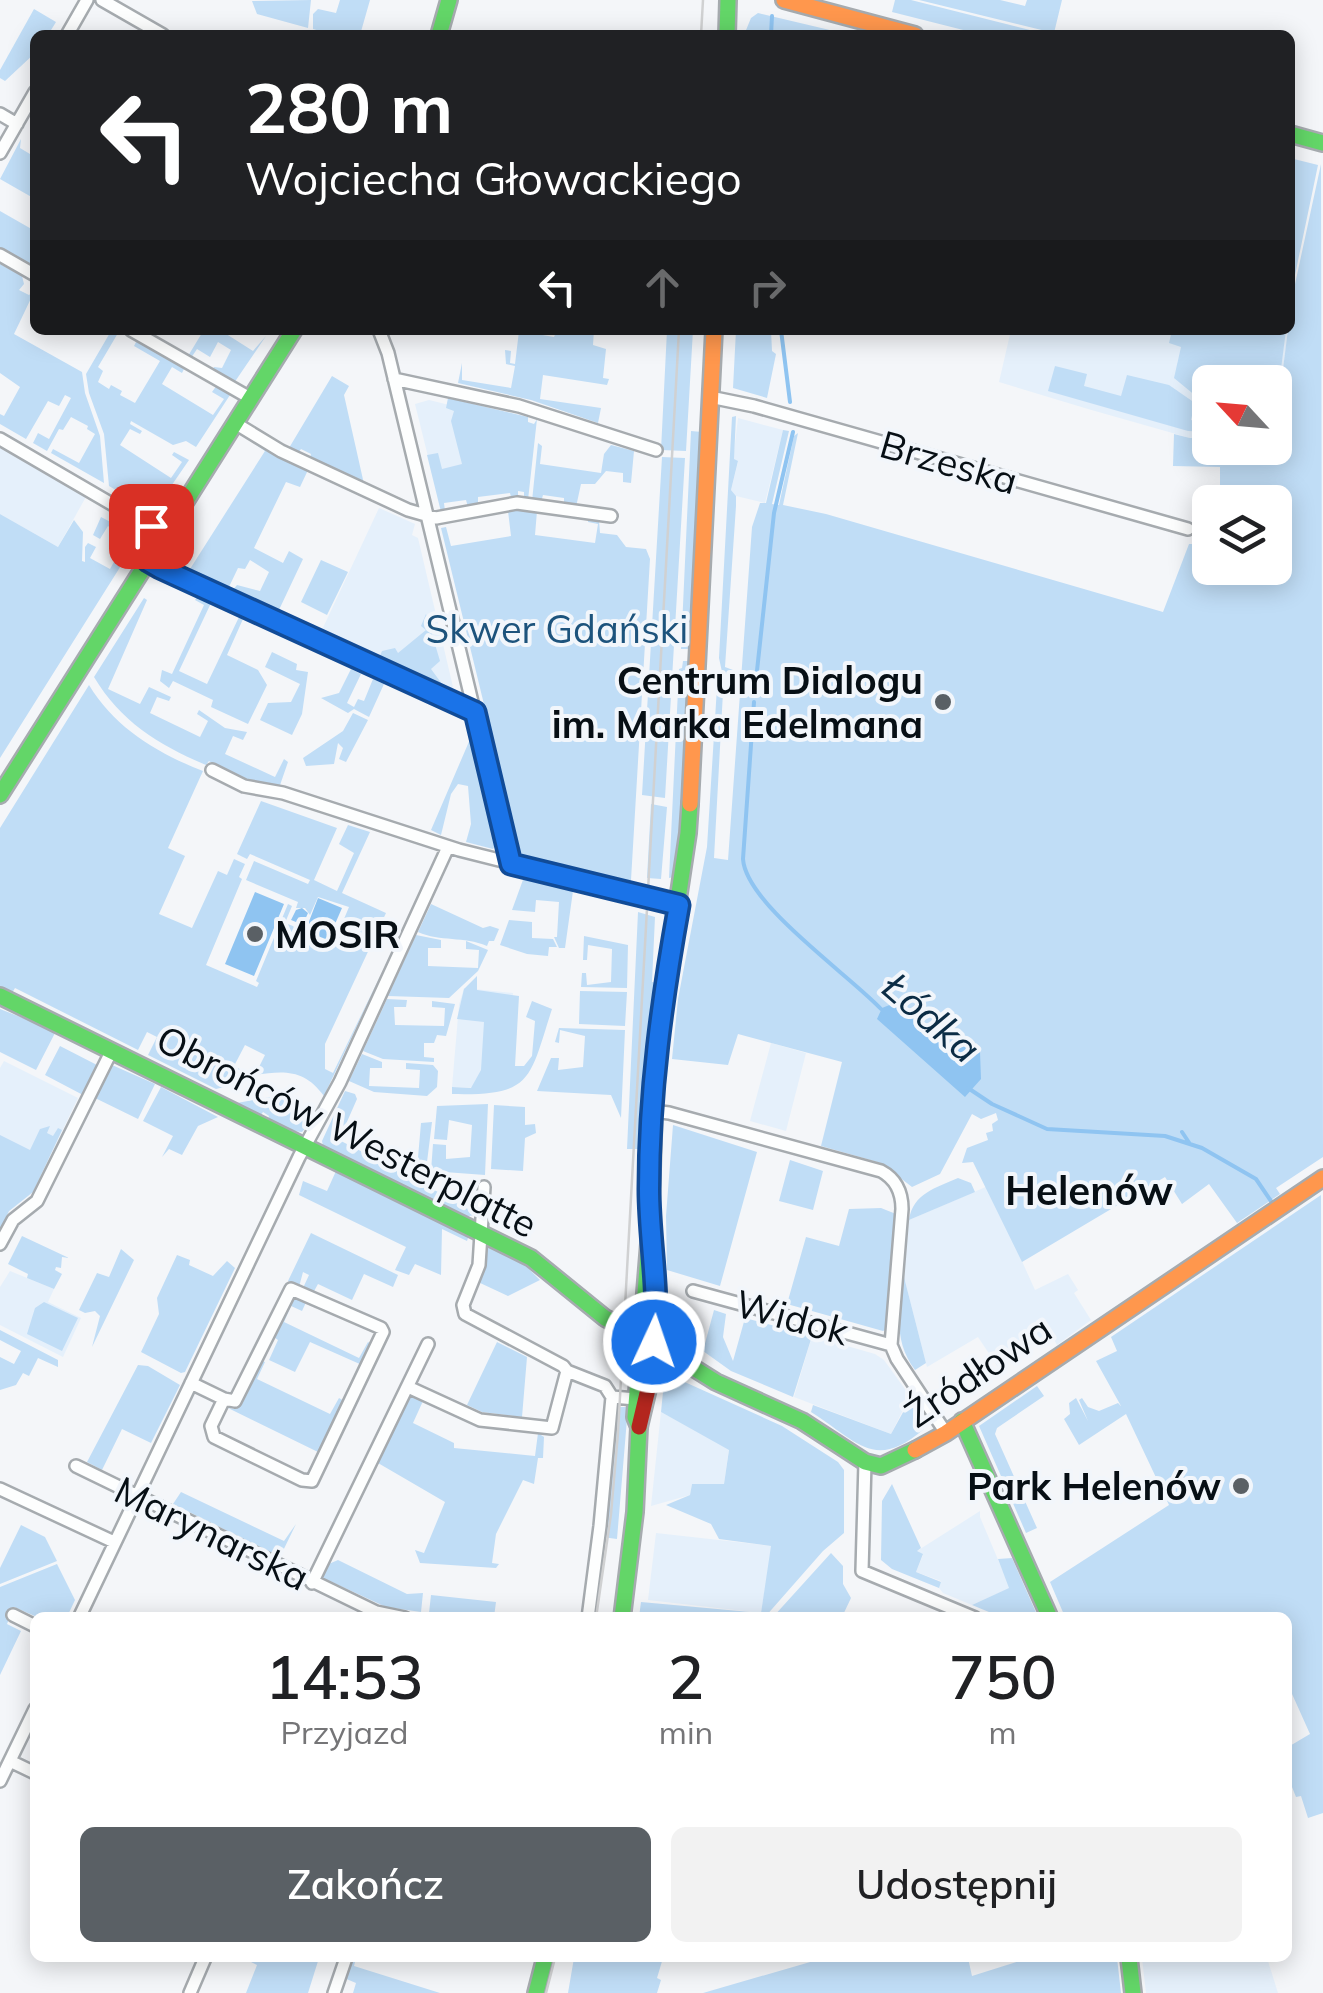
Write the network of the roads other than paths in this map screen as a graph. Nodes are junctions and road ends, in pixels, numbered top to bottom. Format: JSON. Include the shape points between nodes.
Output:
{"nodes":[{"id":1,"x":87,"y":0,"type":"edge"},
{"id":2,"x":102,"y":0,"type":"edge"},
{"id":3,"x":448,"y":0,"type":"edge"},
{"id":4,"x":728,"y":0,"type":"edge"},
{"id":5,"x":784,"y":0,"type":"edge"},
{"id":6,"x":71,"y":30,"type":"edge"},
{"id":7,"x":154,"y":30,"type":"edge"},
{"id":8,"x":439,"y":30,"type":"edge"},
{"id":9,"x":727,"y":30,"type":"edge"},
{"id":10,"x":896,"y":30,"type":"edge"},
{"id":11,"x":30,"y":101,"type":"edge"},
{"id":12,"x":0,"y":114,"type":"edge"},
{"id":13,"x":17,"y":124,"type":"junction"},
{"id":14,"x":1295,"y":135,"type":"edge"},
{"id":15,"x":1323,"y":143,"type":"edge"},
{"id":16,"x":0,"y":153,"type":"edge"},
{"id":17,"x":0,"y":255,"type":"edge"},
{"id":18,"x":30,"y":272,"type":"edge"},
{"id":19,"x":140,"y":335,"type":"edge"},
{"id":20,"x":291,"y":335,"type":"edge"},
{"id":21,"x":381,"y":335,"type":"edge"},
{"id":22,"x":714,"y":335,"type":"edge"},
{"id":23,"x":394,"y":378,"type":"junction"},
{"id":24,"x":710,"y":397,"type":"junction"},
{"id":25,"x":250,"y":398,"type":"junction"},
{"id":26,"x":235,"y":423,"type":"junction"},
{"id":27,"x":0,"y":439,"type":"edge"},
{"id":28,"x":656,"y":450,"type":"dead end"},
{"id":29,"x":426,"y":515,"type":"junction"},
{"id":30,"x":611,"y":516,"type":"dead end"},
{"id":31,"x":1188,"y":529,"type":"dead end"},
{"id":32,"x":165,"y":535,"type":"junction"},
{"id":33,"x":148,"y":561,"type":"junction"},
{"id":34,"x":475,"y":712,"type":"junction"},
{"id":35,"x":212,"y":770,"type":"dead end"},
{"id":36,"x":0,"y":795,"type":"edge"},
{"id":37,"x":448,"y":847,"type":"junction"},
{"id":38,"x":511,"y":864,"type":"junction"},
{"id":39,"x":679,"y":905,"type":"junction"},
{"id":40,"x":0,"y":996,"type":"edge"},
{"id":41,"x":112,"y":1050,"type":"junction"},
{"id":42,"x":653,"y":1112,"type":"junction"},
{"id":43,"x":305,"y":1146,"type":"junction"},
{"id":44,"x":1323,"y":1178,"type":"edge"},
{"id":45,"x":484,"y":1187,"type":"dead end"},
{"id":46,"x":481,"y":1232,"type":"junction"},
{"id":47,"x":0,"y":1244,"type":"edge"},
{"id":48,"x":693,"y":1290,"type":"dead end"},
{"id":49,"x":648,"y":1339,"type":"junction"},
{"id":50,"x":428,"y":1344,"type":"dead end"},
{"id":51,"x":891,"y":1345,"type":"junction"},
{"id":52,"x":567,"y":1371,"type":"junction"},
{"id":53,"x":191,"y":1383,"type":"junction"},
{"id":54,"x":408,"y":1387,"type":"junction"},
{"id":55,"x":612,"y":1398,"type":"junction"},
{"id":56,"x":636,"y":1399,"type":"junction"},
{"id":57,"x":224,"y":1400,"type":"junction"},
{"id":58,"x":962,"y":1421,"type":"junction"},
{"id":59,"x":639,"y":1427,"type":"junction"},
{"id":60,"x":946,"y":1433,"type":"junction"},
{"id":61,"x":865,"y":1462,"type":"junction"},
{"id":62,"x":76,"y":1466,"type":"dead end"},
{"id":63,"x":0,"y":1489,"type":"edge"},
{"id":64,"x":137,"y":1496,"type":"junction"},
{"id":65,"x":114,"y":1542,"type":"junction"},
{"id":66,"x":312,"y":1582,"type":"junction"},
{"id":67,"x":82,"y":1612,"type":"edge"},
{"id":68,"x":376,"y":1612,"type":"edge"},
{"id":69,"x":589,"y":1612,"type":"edge"},
{"id":70,"x":623,"y":1612,"type":"edge"},
{"id":71,"x":961,"y":1612,"type":"edge"},
{"id":72,"x":1047,"y":1612,"type":"edge"},
{"id":73,"x":13,"y":1615,"type":"dead end"},
{"id":74,"x":30,"y":1624,"type":"edge"},
{"id":75,"x":30,"y":1719,"type":"edge"},
{"id":76,"x":10,"y":1761,"type":"junction"},
{"id":77,"x":30,"y":1771,"type":"edge"},
{"id":78,"x":0,"y":1781,"type":"edge"},
{"id":79,"x":203,"y":1962,"type":"edge"},
{"id":80,"x":345,"y":1962,"type":"edge"},
{"id":81,"x":545,"y":1962,"type":"edge"},
{"id":82,"x":1129,"y":1962,"type":"edge"},
{"id":83,"x":190,"y":1993,"type":"edge"},
{"id":84,"x":334,"y":1993,"type":"edge"},
{"id":85,"x":536,"y":1993,"type":"edge"},
{"id":86,"x":1133,"y":1993,"type":"edge"}],
"edges":[{"from":1,"to":6,"type":"street"},
{"from":2,"to":7,"type":"street"},
{"from":3,"to":8,"type":"street"},
{"from":4,"to":9,"type":"street"},
{"from":5,"to":10,"type":"street"},
{"from":11,"to":13,"type":"street"},
{"from":12,"to":13,"type":"street"},
{"from":13,"to":16,"type":"street"},
{"from":14,"to":15,"type":"street"},
{"from":17,"to":18,"type":"street"},
{"from":19,"to":25,"type":"street"},
{"from":20,"to":25,"type":"street"},
{"from":21,"to":23,"type":"street"},
{"from":22,"to":24,"type":"street"},
{"from":23,"to":28,"type":"street","via":[[519,406]]},
{"from":23,"to":29,"type":"street"},
{"from":24,"to":31,"type":"street","name":"Brzeska"},
{"from":24,"to":39,"type":"street"},
{"from":25,"to":26,"type":"street"},
{"from":26,"to":29,"type":"street","via":[[281,451]]},
{"from":26,"to":32,"type":"street"},
{"from":27,"to":32,"type":"street"},
{"from":29,"to":30,"type":"street","via":[[517,504]]},
{"from":29,"to":34,"type":"street"},
{"from":32,"to":33,"type":"street"},
{"from":33,"to":34,"type":"street"},
{"from":33,"to":36,"type":"street"},
{"from":34,"to":38,"type":"street"},
{"from":35,"to":37,"type":"street","via":[[244,786]]},
{"from":37,"to":38,"type":"street"},
{"from":37,"to":43,"type":"street"},
{"from":38,"to":39,"type":"street"},
{"from":39,"to":42,"type":"street","via":[[660,1004]]},
{"from":40,"to":41,"type":"street","name":"Obrońców Westerplatte"},
{"from":41,"to":43,"type":"street","name":"Obrońców Westerplatte"},
{"from":41,"to":47,"type":"street","via":[[36,1201],[12,1220]]},
{"from":42,"to":49,"type":"street"},
{"from":42,"to":51,"type":"street","via":[[891,1177],[902,1198]]},
{"from":43,"to":46,"type":"street","name":"Obrońców Westerplatte"},
{"from":43,"to":53,"type":"street"},
{"from":44,"to":58,"type":"street","name":"Źródłowa"},
{"from":45,"to":46,"type":"street"},
{"from":46,"to":49,"type":"street","name":"Obrońców Westerplatte","via":[[531,1258],[595,1312]]},
{"from":46,"to":52,"type":"street","via":[[477,1274],[462,1305],[466,1314]]},
{"from":48,"to":51,"type":"street","name":"Widok"},
{"from":49,"to":56,"type":"street"},
{"from":49,"to":59,"type":"street","via":[[646,1410]]},
{"from":49,"to":61,"type":"street","via":[[716,1382],[809,1424]]},
{"from":50,"to":54,"type":"street"},
{"from":51,"to":60,"type":"street"},
{"from":52,"to":54,"type":"street","via":[[552,1428],[480,1420]]},
{"from":52,"to":55,"type":"street","via":[[606,1386]]},
{"from":53,"to":57,"type":"street"},
{"from":53,"to":64,"type":"street"},
{"from":54,"to":66,"type":"street"},
{"from":55,"to":56,"type":"street"},
{"from":55,"to":69,"type":"street"},
{"from":56,"to":59,"type":"street"},
{"from":57,"to":57,"type":"street","via":[[238,1397],[291,1290],[383,1332],[312,1481],[214,1436],[211,1426]]},
{"from":58,"to":60,"type":"street","name":"Źródłowa"},
{"from":58,"to":72,"type":"street"},
{"from":59,"to":70,"type":"street"},
{"from":60,"to":61,"type":"street","name":"Źródłowa","via":[[897,1461]]},
{"from":61,"to":71,"type":"street","via":[[862,1571]]},
{"from":62,"to":64,"type":"street","name":"Marynarska"},
{"from":63,"to":65,"type":"street"},
{"from":64,"to":65,"type":"street"},
{"from":64,"to":66,"type":"street","name":"Marynarska"},
{"from":65,"to":67,"type":"street"},
{"from":66,"to":68,"type":"street","name":"Marynarska"},
{"from":73,"to":74,"type":"street"},
{"from":75,"to":76,"type":"street"},
{"from":76,"to":77,"type":"street"},
{"from":76,"to":78,"type":"street"},
{"from":79,"to":83,"type":"street"},
{"from":80,"to":84,"type":"street"},
{"from":81,"to":85,"type":"street"},
{"from":82,"to":86,"type":"street"}]}
